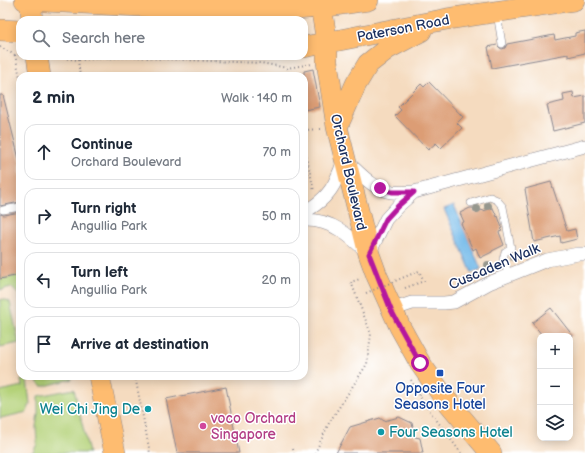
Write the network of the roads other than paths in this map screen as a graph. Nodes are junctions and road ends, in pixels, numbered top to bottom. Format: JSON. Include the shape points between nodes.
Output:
{"nodes":[{"id":1,"x":25,"y":0,"type":"edge"},
{"id":2,"x":30,"y":0,"type":"edge"},
{"id":3,"x":368,"y":0,"type":"edge"},
{"id":4,"x":574,"y":0,"type":"edge"},
{"id":5,"x":320,"y":3,"type":"edge"},
{"id":6,"x":497,"y":11,"type":"junction"},
{"id":7,"x":32,"y":16,"type":"edge"},
{"id":8,"x":447,"y":19,"type":"junction"},
{"id":9,"x":0,"y":30,"type":"edge"},
{"id":10,"x":16,"y":31,"type":"edge"},
{"id":11,"x":327,"y":43,"type":"junction"},
{"id":12,"x":502,"y":44,"type":"dead end"},
{"id":13,"x":308,"y":55,"type":"edge"},
{"id":14,"x":38,"y":60,"type":"edge"},
{"id":15,"x":39,"y":72,"type":"edge"},
{"id":16,"x":331,"y":128,"type":"junction"},
{"id":17,"x":585,"y":146,"type":"edge"},
{"id":18,"x":344,"y":159,"type":"junction"},
{"id":19,"x":414,"y":192,"type":"junction"},
{"id":20,"x":472,"y":203,"type":"dead end"},
{"id":21,"x":16,"y":208,"type":"edge"},
{"id":22,"x":3,"y":210,"type":"dead end"},
{"id":23,"x":308,"y":210,"type":"edge"},
{"id":24,"x":308,"y":220,"type":"edge"},
{"id":25,"x":369,"y":254,"type":"junction"},
{"id":26,"x":585,"y":254,"type":"edge"},
{"id":27,"x":509,"y":275,"type":"junction"},
{"id":28,"x":391,"y":310,"type":"junction"},
{"id":29,"x":100,"y":380,"type":"edge"},
{"id":30,"x":115,"y":453,"type":"edge"},
{"id":31,"x":491,"y":453,"type":"edge"}],
"edges":[{"from":1,"to":2,"type":"main road"},
{"from":2,"to":5,"type":"main road","via":[[179,8],[295,9]]},
{"from":2,"to":7,"type":"main road"},
{"from":3,"to":5,"type":"main road"},
{"from":4,"to":6,"type":"main road","name":"Paterson Road"},
{"from":5,"to":11,"type":"main road","name":"Orchard Boulevard"},
{"from":6,"to":8,"type":"main road","name":"Paterson Road"},
{"from":6,"to":12,"type":"lane"},
{"from":8,"to":11,"type":"main road","name":"Paterson Road"},
{"from":8,"to":16,"type":"main road","via":[[387,49],[368,64]]},
{"from":9,"to":10,"type":"main road"},
{"from":11,"to":13,"type":"main road","name":"Paterson Road"},
{"from":11,"to":16,"type":"main road","name":"Orchard Boulevard"},
{"from":14,"to":15,"type":"main road"},
{"from":16,"to":18,"type":"main road","name":"Orchard Boulevard"},
{"from":17,"to":19,"type":"street"},
{"from":18,"to":19,"type":"street","via":[[380,188],[392,192]]},
{"from":18,"to":23,"type":"street","via":[[336,181],[327,194]]},
{"from":18,"to":25,"type":"main road","name":"Orchard Boulevard"},
{"from":19,"to":25,"type":"street","via":[[386,219]]},
{"from":20,"to":27,"type":"lane","via":[[490,197],[503,207],[511,248],[505,252],[503,258]]},
{"from":21,"to":22,"type":"lane"},
{"from":24,"to":25,"type":"street","via":[[322,221],[337,228]]},
{"from":25,"to":28,"type":"main road","name":"Orchard Boulevard"},
{"from":26,"to":27,"type":"street","name":"Cuscaden Walk","via":[[547,260]]},
{"from":27,"to":28,"type":"street","name":"Cuscaden Walk","via":[[454,302],[412,303]]},
{"from":28,"to":31,"type":"main road","name":"Orchard Boulevard","via":[[420,363],[443,396]]},
{"from":29,"to":30,"type":"main road"}]}
